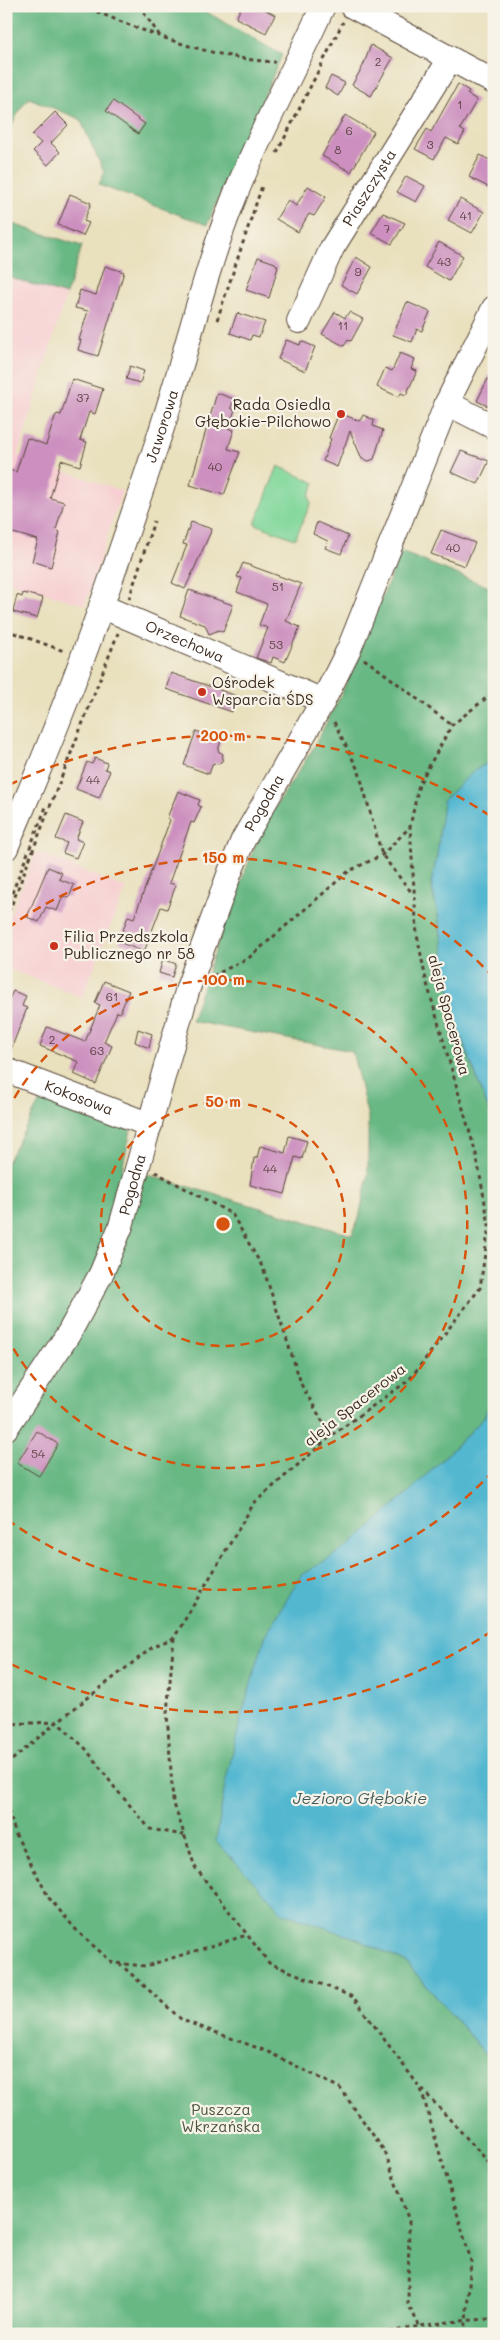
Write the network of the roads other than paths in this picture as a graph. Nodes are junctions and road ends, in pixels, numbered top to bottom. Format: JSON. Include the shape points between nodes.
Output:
{"nodes":[{"id":1,"x":323,"y":6,"type":"edge"},
{"id":2,"x":352,"y":6,"type":"edge"},
{"id":3,"x":450,"y":59,"type":"junction"},
{"id":4,"x":494,"y":82,"type":"edge"},
{"id":5,"x":494,"y":308,"type":"edge"},
{"id":6,"x":299,"y":321,"type":"dead end"},
{"id":7,"x":447,"y":403,"type":"junction"},
{"id":8,"x":494,"y":427,"type":"edge"},
{"id":9,"x":101,"y":606,"type":"junction"},
{"id":10,"x":323,"y":701,"type":"junction"},
{"id":11,"x":6,"y":848,"type":"edge"},
{"id":12,"x":6,"y":1070,"type":"edge"},
{"id":13,"x":150,"y":1124,"type":"junction"},
{"id":14,"x":6,"y":1428,"type":"edge"}],
"edges":[{"from":1,"to":9,"type":"street","name":"Jaworowa","via":[[271,111],[231,204],[201,290],[160,434]]},
{"from":2,"to":3,"type":"street"},
{"from":3,"to":4,"type":"street"},
{"from":3,"to":6,"type":"street","name":"Piaszczysta","via":[[332,248]]},
{"from":5,"to":7,"type":"street","name":"Pogodna"},
{"from":7,"to":8,"type":"street"},
{"from":7,"to":10,"type":"street","name":"Pogodna","via":[[349,649]]},
{"from":9,"to":10,"type":"street","name":"Orzechowa"},
{"from":9,"to":11,"type":"street","name":"Jaworowa","via":[[61,715]]},
{"from":10,"to":13,"type":"street","name":"Pogodna","via":[[243,840],[188,988]]},
{"from":12,"to":13,"type":"street","name":"Kokosowa"},
{"from":13,"to":14,"type":"street","name":"Pogodna","via":[[122,1226],[101,1274],[60,1348]]}]}
